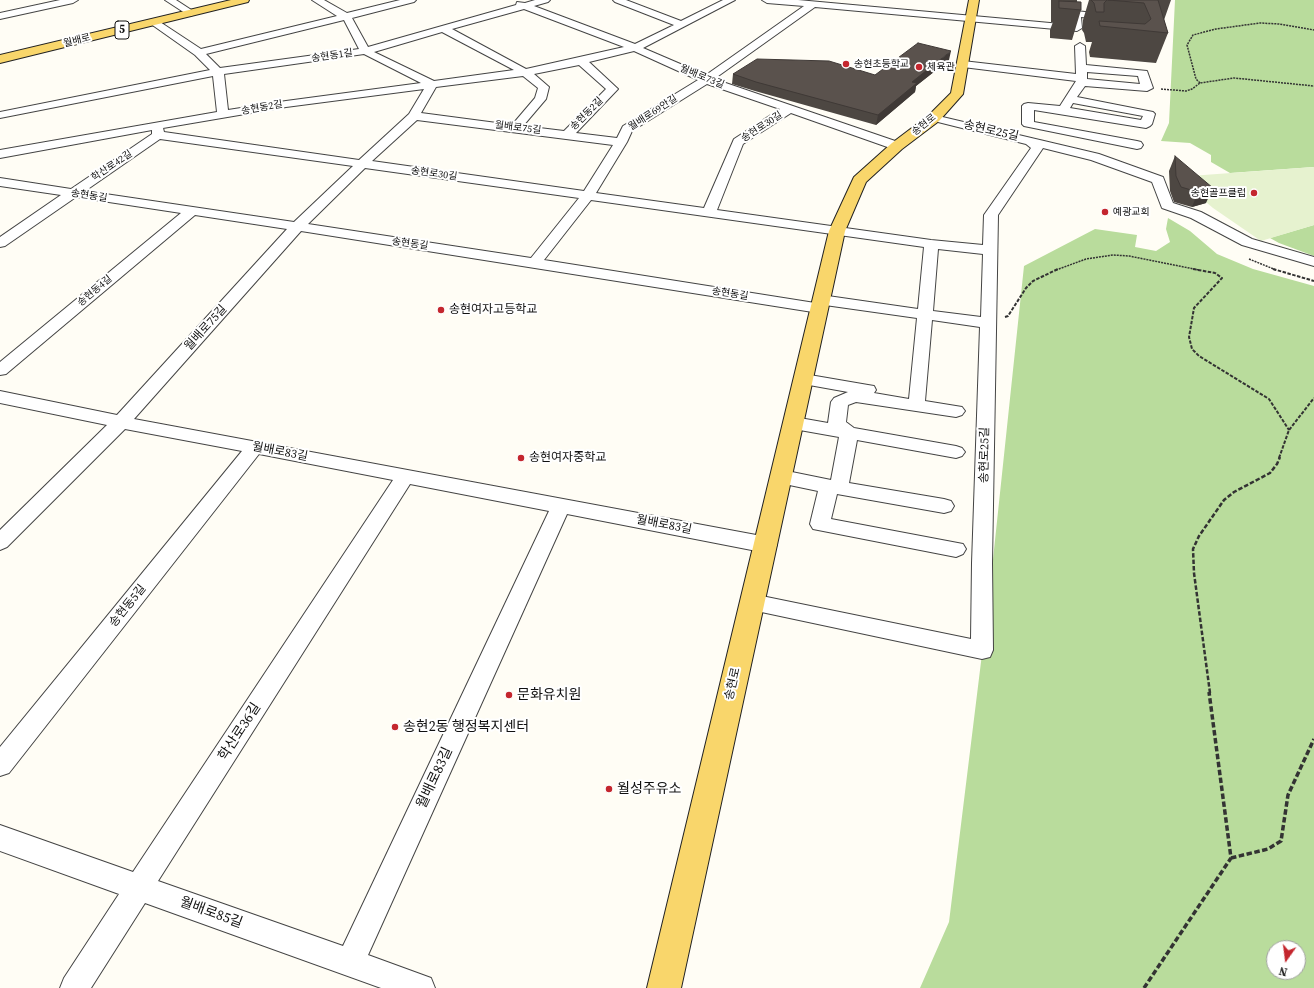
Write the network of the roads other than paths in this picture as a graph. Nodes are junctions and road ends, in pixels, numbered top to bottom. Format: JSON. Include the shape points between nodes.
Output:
{"nodes":[{"id":1,"x":170,"y":0,"type":"edge"},
{"id":2,"x":244,"y":0,"type":"edge"},
{"id":3,"x":318,"y":0,"type":"edge"},
{"id":4,"x":411,"y":0,"type":"edge"},
{"id":5,"x":511,"y":0,"type":"edge"},
{"id":6,"x":544,"y":0,"type":"edge"},
{"id":7,"x":618,"y":0,"type":"edge"},
{"id":8,"x":730,"y":0,"type":"edge"},
{"id":9,"x":767,"y":0,"type":"edge"},
{"id":10,"x":67,"y":1,"type":"edge"},
{"id":11,"x":813,"y":4,"type":"junction"},
{"id":12,"x":867,"y":5,"type":"edge"},
{"id":13,"x":1088,"y":5,"type":"dead end"},
{"id":14,"x":524,"y":6,"type":"junction"},
{"id":15,"x":972,"y":9,"type":"edge"},
{"id":16,"x":191,"y":13,"type":"junction"},
{"id":17,"x":0,"y":16,"type":"edge"},
{"id":18,"x":1092,"y":16,"type":"junction"},
{"id":19,"x":347,"y":17,"type":"junction"},
{"id":20,"x":1119,"y":18,"type":"dead end"},
{"id":21,"x":154,"y":22,"type":"junction"},
{"id":22,"x":681,"y":24,"type":"junction"},
{"id":23,"x":1077,"y":28,"type":"junction"},
{"id":24,"x":444,"y":29,"type":"junction"},
{"id":25,"x":635,"y":48,"type":"junction"},
{"id":26,"x":365,"y":51,"type":"junction"},
{"id":27,"x":199,"y":53,"type":"junction"},
{"id":28,"x":0,"y":59,"type":"edge"},
{"id":29,"x":581,"y":61,"type":"junction"},
{"id":30,"x":963,"y":64,"type":"junction"},
{"id":31,"x":218,"y":72,"type":"junction"},
{"id":32,"x":525,"y":72,"type":"junction"},
{"id":33,"x":1082,"y":76,"type":"junction"},
{"id":34,"x":706,"y":80,"type":"junction"},
{"id":35,"x":432,"y":84,"type":"junction"},
{"id":36,"x":1070,"y":99,"type":"junction"},
{"id":37,"x":789,"y":109,"type":"junction"},
{"id":38,"x":1063,"y":110,"type":"junction"},
{"id":39,"x":0,"y":115,"type":"edge"},
{"id":40,"x":223,"y":115,"type":"junction"},
{"id":41,"x":414,"y":116,"type":"junction"},
{"id":42,"x":934,"y":118,"type":"junction"},
{"id":43,"x":515,"y":128,"type":"junction"},
{"id":44,"x":158,"y":130,"type":"junction"},
{"id":45,"x":566,"y":135,"type":"junction"},
{"id":46,"x":1030,"y":141,"type":"junction"},
{"id":47,"x":621,"y":142,"type":"junction"},
{"id":48,"x":1137,"y":145,"type":"dead end"},
{"id":49,"x":897,"y":146,"type":"junction"},
{"id":50,"x":0,"y":154,"type":"edge"},
{"id":51,"x":362,"y":164,"type":"junction"},
{"id":52,"x":0,"y":182,"type":"edge"},
{"id":53,"x":71,"y":194,"type":"junction"},
{"id":54,"x":588,"y":194,"type":"junction"},
{"id":55,"x":191,"y":212,"type":"junction"},
{"id":56,"x":709,"y":212,"type":"junction"},
{"id":57,"x":297,"y":227,"type":"junction"},
{"id":58,"x":837,"y":232,"type":"junction"},
{"id":59,"x":0,"y":243,"type":"edge"},
{"id":60,"x":931,"y":244,"type":"junction"},
{"id":61,"x":990,"y":250,"type":"junction"},
{"id":62,"x":1314,"y":262,"type":"edge"},
{"id":63,"x":535,"y":263,"type":"junction"},
{"id":64,"x":820,"y":304,"type":"junction"},
{"id":65,"x":925,"y":315,"type":"junction"},
{"id":66,"x":988,"y":324,"type":"junction"},
{"id":67,"x":0,"y":370,"type":"edge"},
{"id":68,"x":804,"y":379,"type":"junction"},
{"id":69,"x":0,"y":397,"type":"edge"},
{"id":70,"x":918,"y":399,"type":"junction"},
{"id":71,"x":986,"y":410,"type":"junction"},
{"id":72,"x":956,"y":411,"type":"dead end"},
{"id":73,"x":121,"y":422,"type":"junction"},
{"id":74,"x":794,"y":423,"type":"junction"},
{"id":75,"x":849,"y":433,"type":"junction"},
{"id":76,"x":255,"y":447,"type":"junction"},
{"id":77,"x":956,"y":452,"type":"dead end"},
{"id":78,"x":405,"y":476,"type":"junction"},
{"id":79,"x":782,"y":477,"type":"junction"},
{"id":80,"x":834,"y":487,"type":"junction"},
{"id":81,"x":561,"y":506,"type":"junction"},
{"id":82,"x":944,"y":506,"type":"dead end"},
{"id":83,"x":0,"y":542,"type":"edge"},
{"id":84,"x":767,"y":545,"type":"junction"},
{"id":85,"x":956,"y":549,"type":"dead end"},
{"id":86,"x":752,"y":602,"type":"junction"},
{"id":87,"x":0,"y":765,"type":"edge"},
{"id":88,"x":0,"y":838,"type":"edge"},
{"id":89,"x":139,"y":888,"type":"junction"},
{"id":90,"x":350,"y":963,"type":"junction"},
{"id":91,"x":74,"y":988,"type":"edge"},
{"id":92,"x":421,"y":988,"type":"edge"},
{"id":93,"x":664,"y":988,"type":"edge"}],
"edges":[{"from":1,"to":16,"type":"street"},
{"from":2,"to":16,"type":"main road","name":"월배로","number":"5"},
{"from":3,"to":19,"type":"street"},
{"from":4,"to":19,"type":"street"},
{"from":5,"to":14,"type":"street","name":"월배로73길"},
{"from":6,"to":14,"type":"street","name":"송현동1길"},
{"from":7,"to":22,"type":"street"},
{"from":8,"to":22,"type":"street","name":"송현동2길"},
{"from":9,"to":11,"type":"street"},
{"from":10,"to":17,"type":"street"},
{"from":11,"to":12,"type":"street"},
{"from":11,"to":34,"type":"street","name":"월배로69안길"},
{"from":12,"to":15,"type":"street"},
{"from":13,"to":18,"type":"street"},
{"from":14,"to":24,"type":"street","name":"송현동1길"},
{"from":14,"to":25,"type":"street","name":"월배로73길"},
{"from":15,"to":23,"type":"street"},
{"from":15,"to":30,"type":"main road","name":"송현로"},
{"from":16,"to":21,"type":"main road","name":"월배로","number":"5"},
{"from":18,"to":20,"type":"street"},
{"from":18,"to":23,"type":"street","via":[[1076,14]]},
{"from":19,"to":26,"type":"street"},
{"from":19,"to":27,"type":"street"},
{"from":21,"to":27,"type":"street"},
{"from":21,"to":28,"type":"main road","name":"월배로","number":"5"},
{"from":22,"to":25,"type":"street","name":"송현동2길"},
{"from":23,"to":33,"type":"street","via":[[1083,46]]},
{"from":24,"to":26,"type":"street","name":"송현동1길"},
{"from":24,"to":32,"type":"street"},
{"from":25,"to":29,"type":"street","name":"송현동2길"},
{"from":25,"to":34,"type":"street","name":"월배로73길"},
{"from":26,"to":31,"type":"street","name":"송현동1길"},
{"from":26,"to":35,"type":"street"},
{"from":27,"to":31,"type":"street"},
{"from":29,"to":32,"type":"street","name":"송현동2길"},
{"from":29,"to":45,"type":"street","name":"송현동2길","via":[[612,89]]},
{"from":30,"to":33,"type":"street"},
{"from":30,"to":42,"type":"main road","name":"송현로","via":[[957,94]]},
{"from":31,"to":39,"type":"street","name":"송현동1길"},
{"from":31,"to":40,"type":"street"},
{"from":32,"to":35,"type":"street","name":"송현동2길"},
{"from":32,"to":43,"type":"street","via":[[544,87],[540,99]]},
{"from":33,"to":33,"type":"street","via":[[1143,73],[1147,88]]},
{"from":33,"to":36,"type":"street"},
{"from":34,"to":37,"type":"street","name":"월배로73길"},
{"from":34,"to":47,"type":"street","name":"월배로69안길","via":[[627,129]]},
{"from":35,"to":40,"type":"street","name":"송현동2길"},
{"from":35,"to":41,"type":"street","name":"월배로75길"},
{"from":36,"to":38,"type":"street"},
{"from":36,"to":38,"type":"street","via":[[1149,114],[1146,124]]},
{"from":37,"to":49,"type":"street","name":"월배로73길"},
{"from":37,"to":56,"type":"street","name":"송현로30길","via":[[738,142]]},
{"from":38,"to":48,"type":"street","via":[[1028,106],[1028,124]]},
{"from":40,"to":44,"type":"street","name":"송현동2길"},
{"from":41,"to":43,"type":"street","name":"월배로75길"},
{"from":41,"to":51,"type":"street","name":"월배로75길"},
{"from":42,"to":46,"type":"street","name":"송현로25길"},
{"from":42,"to":49,"type":"main road","name":"송현로"},
{"from":43,"to":45,"type":"street","name":"월배로75길"},
{"from":44,"to":50,"type":"street","name":"송현동2길"},
{"from":44,"to":51,"type":"street","name":"송현로30길"},
{"from":44,"to":53,"type":"street","name":"학산로42길"},
{"from":45,"to":47,"type":"street","name":"월배로75길"},
{"from":46,"to":61,"type":"street","name":"송현로25길","via":[[1037,148],[991,215]]},
{"from":46,"to":62,"type":"street","via":[[1095,157],[1158,180],[1167,205],[1196,215],[1247,242]]},
{"from":47,"to":54,"type":"street","name":"월배로69안길"},
{"from":49,"to":58,"type":"main road","name":"송현로","via":[[858,180]]},
{"from":51,"to":54,"type":"street","name":"송현로30길"},
{"from":51,"to":57,"type":"street","name":"월배로75길"},
{"from":52,"to":53,"type":"street","name":"송현동길"},
{"from":53,"to":55,"type":"street","name":"송현동길"},
{"from":53,"to":59,"type":"street","name":"학산로42길"},
{"from":54,"to":56,"type":"street","name":"송현로30길"},
{"from":54,"to":63,"type":"street","name":"월배로69안길"},
{"from":55,"to":57,"type":"street","name":"송현동길"},
{"from":55,"to":67,"type":"street","name":"송현동4길"},
{"from":56,"to":58,"type":"street","name":"송현로30길"},
{"from":57,"to":63,"type":"street","name":"송현동길"},
{"from":57,"to":73,"type":"street","name":"월배로75길"},
{"from":58,"to":60,"type":"street"},
{"from":58,"to":64,"type":"main road","name":"송현로"},
{"from":60,"to":61,"type":"street"},
{"from":60,"to":65,"type":"street"},
{"from":61,"to":66,"type":"street","name":"송현로25길"},
{"from":63,"to":64,"type":"street","name":"송현동길"},
{"from":64,"to":65,"type":"street","name":"송현동길"},
{"from":64,"to":68,"type":"main road","name":"송현로"},
{"from":65,"to":66,"type":"street","name":"송현동길"},
{"from":65,"to":70,"type":"street"},
{"from":66,"to":71,"type":"street","name":"송현로25길"},
{"from":68,"to":70,"type":"street"},
{"from":68,"to":74,"type":"main road","name":"송현로"},
{"from":69,"to":73,"type":"street","name":"월배로83길"},
{"from":70,"to":71,"type":"street"},
{"from":71,"to":86,"type":"street","name":"송현로25길","via":[[982,650]]},
{"from":72,"to":75,"type":"street","via":[[854,396],[840,402],[837,424]]},
{"from":73,"to":76,"type":"street","name":"월배로83길"},
{"from":73,"to":83,"type":"street","name":"월배로75길"},
{"from":74,"to":75,"type":"street"},
{"from":74,"to":79,"type":"main road","name":"송현로"},
{"from":75,"to":77,"type":"street"},
{"from":75,"to":80,"type":"street"},
{"from":76,"to":78,"type":"street","name":"월배로83길"},
{"from":76,"to":87,"type":"street","name":"송현동5길"},
{"from":78,"to":81,"type":"street","name":"월배로83길"},
{"from":78,"to":89,"type":"street","name":"학산로36길"},
{"from":79,"to":80,"type":"street"},
{"from":79,"to":84,"type":"main road","name":"송현로"},
{"from":80,"to":82,"type":"street"},
{"from":80,"to":85,"type":"street","via":[[820,524]]},
{"from":81,"to":84,"type":"street","name":"월배로83길"},
{"from":81,"to":90,"type":"street","name":"월배로83길"},
{"from":84,"to":86,"type":"main road","name":"송현로"},
{"from":86,"to":93,"type":"main road","name":"송현로"},
{"from":88,"to":89,"type":"street","name":"월배로85길"},
{"from":89,"to":90,"type":"street","name":"월배로85길"},
{"from":89,"to":91,"type":"street","name":"학산로36길"},
{"from":90,"to":92,"type":"street","name":"월배로85길"}]}
